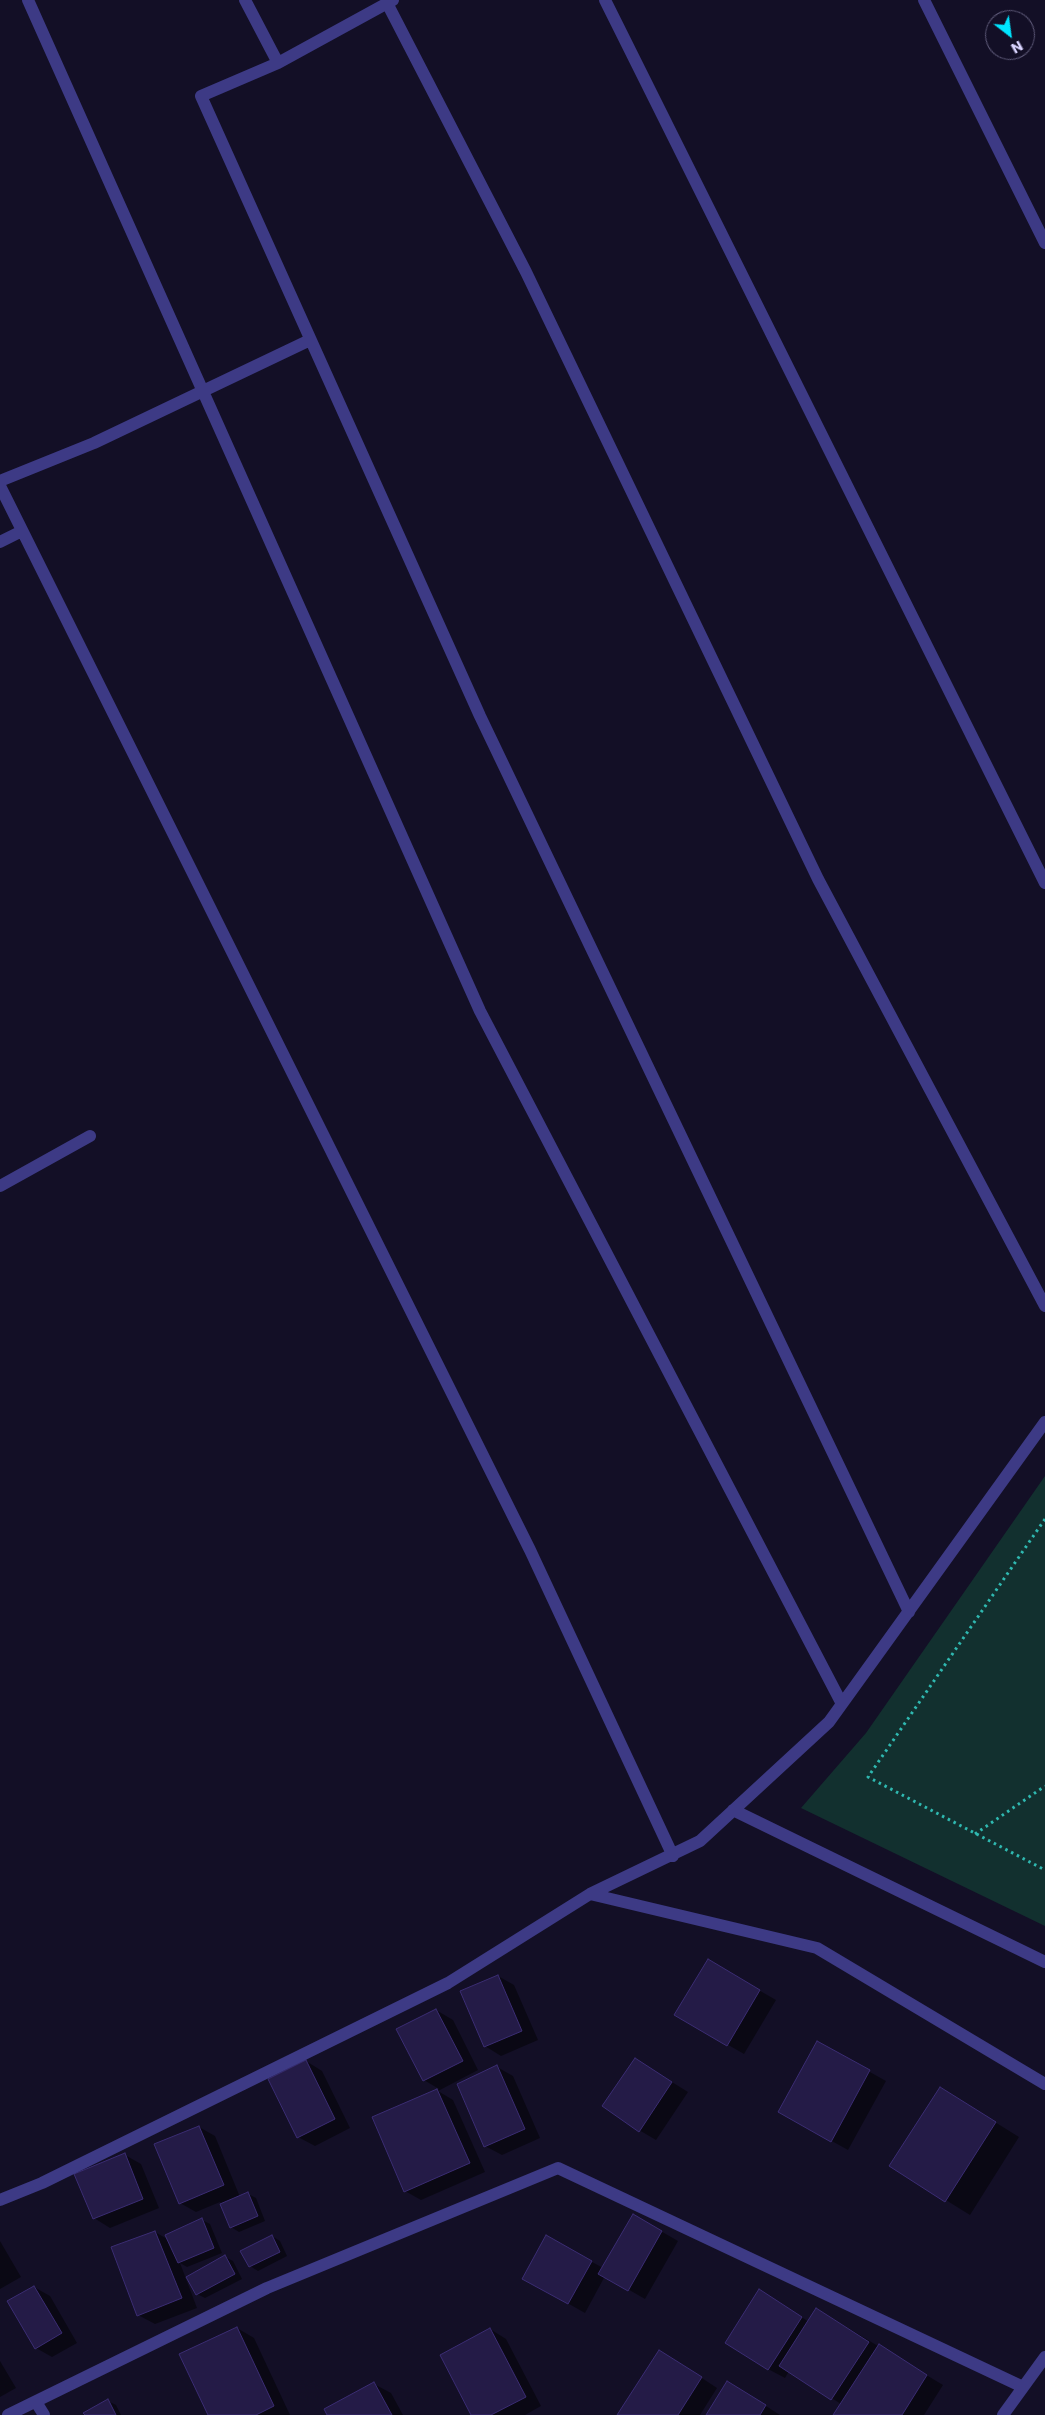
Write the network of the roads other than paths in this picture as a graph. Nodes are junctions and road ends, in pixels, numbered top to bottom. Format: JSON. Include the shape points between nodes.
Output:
{"nodes":[{"id":1,"x":28,"y":0,"type":"edge"},
{"id":2,"x":245,"y":0,"type":"edge"},
{"id":3,"x":605,"y":0,"type":"edge"},
{"id":4,"x":924,"y":0,"type":"edge"},
{"id":5,"x":390,"y":2,"type":"edge"},
{"id":6,"x":278,"y":63,"type":"junction"},
{"id":7,"x":1045,"y":243,"type":"edge"},
{"id":8,"x":310,"y":340,"type":"junction"},
{"id":9,"x":202,"y":391,"type":"junction"},
{"id":10,"x":0,"y":481,"type":"edge"},
{"id":11,"x":0,"y":486,"type":"edge"},
{"id":12,"x":22,"y":531,"type":"junction"},
{"id":13,"x":0,"y":542,"type":"edge"},
{"id":14,"x":1045,"y":883,"type":"edge"},
{"id":15,"x":90,"y":1136,"type":"dead end"},
{"id":16,"x":0,"y":1186,"type":"edge"},
{"id":17,"x":1045,"y":1306,"type":"edge"},
{"id":18,"x":1045,"y":1422,"type":"edge"},
{"id":19,"x":909,"y":1612,"type":"junction"},
{"id":20,"x":842,"y":1704,"type":"junction"},
{"id":21,"x":733,"y":1810,"type":"junction"},
{"id":22,"x":673,"y":1856,"type":"junction"},
{"id":23,"x":590,"y":1894,"type":"junction"},
{"id":24,"x":1045,"y":1962,"type":"edge"},
{"id":25,"x":1045,"y":2084,"type":"edge"},
{"id":26,"x":0,"y":2200,"type":"edge"},
{"id":27,"x":1045,"y":2357,"type":"edge"},
{"id":28,"x":1023,"y":2387,"type":"junction"},
{"id":29,"x":36,"y":2402,"type":"junction"},
{"id":30,"x":8,"y":2415,"type":"edge"},
{"id":31,"x":44,"y":2415,"type":"edge"},
{"id":32,"x":1003,"y":2415,"type":"edge"}],
"edges":[{"from":1,"to":9,"type":"street"},
{"from":2,"to":6,"type":"street"},
{"from":3,"to":14,"type":"street"},
{"from":4,"to":7,"type":"street"},
{"from":5,"to":6,"type":"street"},
{"from":5,"to":17,"type":"street","via":[[526,272],[818,879]]},
{"from":6,"to":8,"type":"street","via":[[201,96]]},
{"from":8,"to":9,"type":"street"},
{"from":8,"to":19,"type":"street","via":[[480,716]]},
{"from":9,"to":10,"type":"street","via":[[94,443]]},
{"from":9,"to":20,"type":"street","via":[[480,1011]]},
{"from":11,"to":12,"type":"street"},
{"from":12,"to":13,"type":"street"},
{"from":12,"to":22,"type":"street","via":[[530,1550]]},
{"from":15,"to":16,"type":"street"},
{"from":18,"to":19,"type":"street"},
{"from":19,"to":20,"type":"street"},
{"from":20,"to":21,"type":"street","via":[[829,1722]]},
{"from":21,"to":22,"type":"street","via":[[700,1841]]},
{"from":21,"to":24,"type":"street"},
{"from":22,"to":23,"type":"street"},
{"from":23,"to":25,"type":"street","via":[[817,1948]]},
{"from":23,"to":26,"type":"street","via":[[448,1983],[42,2183]]},
{"from":27,"to":28,"type":"street"},
{"from":28,"to":29,"type":"street","via":[[558,2168],[267,2288]]},
{"from":28,"to":32,"type":"street"},
{"from":29,"to":30,"type":"street"},
{"from":29,"to":31,"type":"street"}]}
